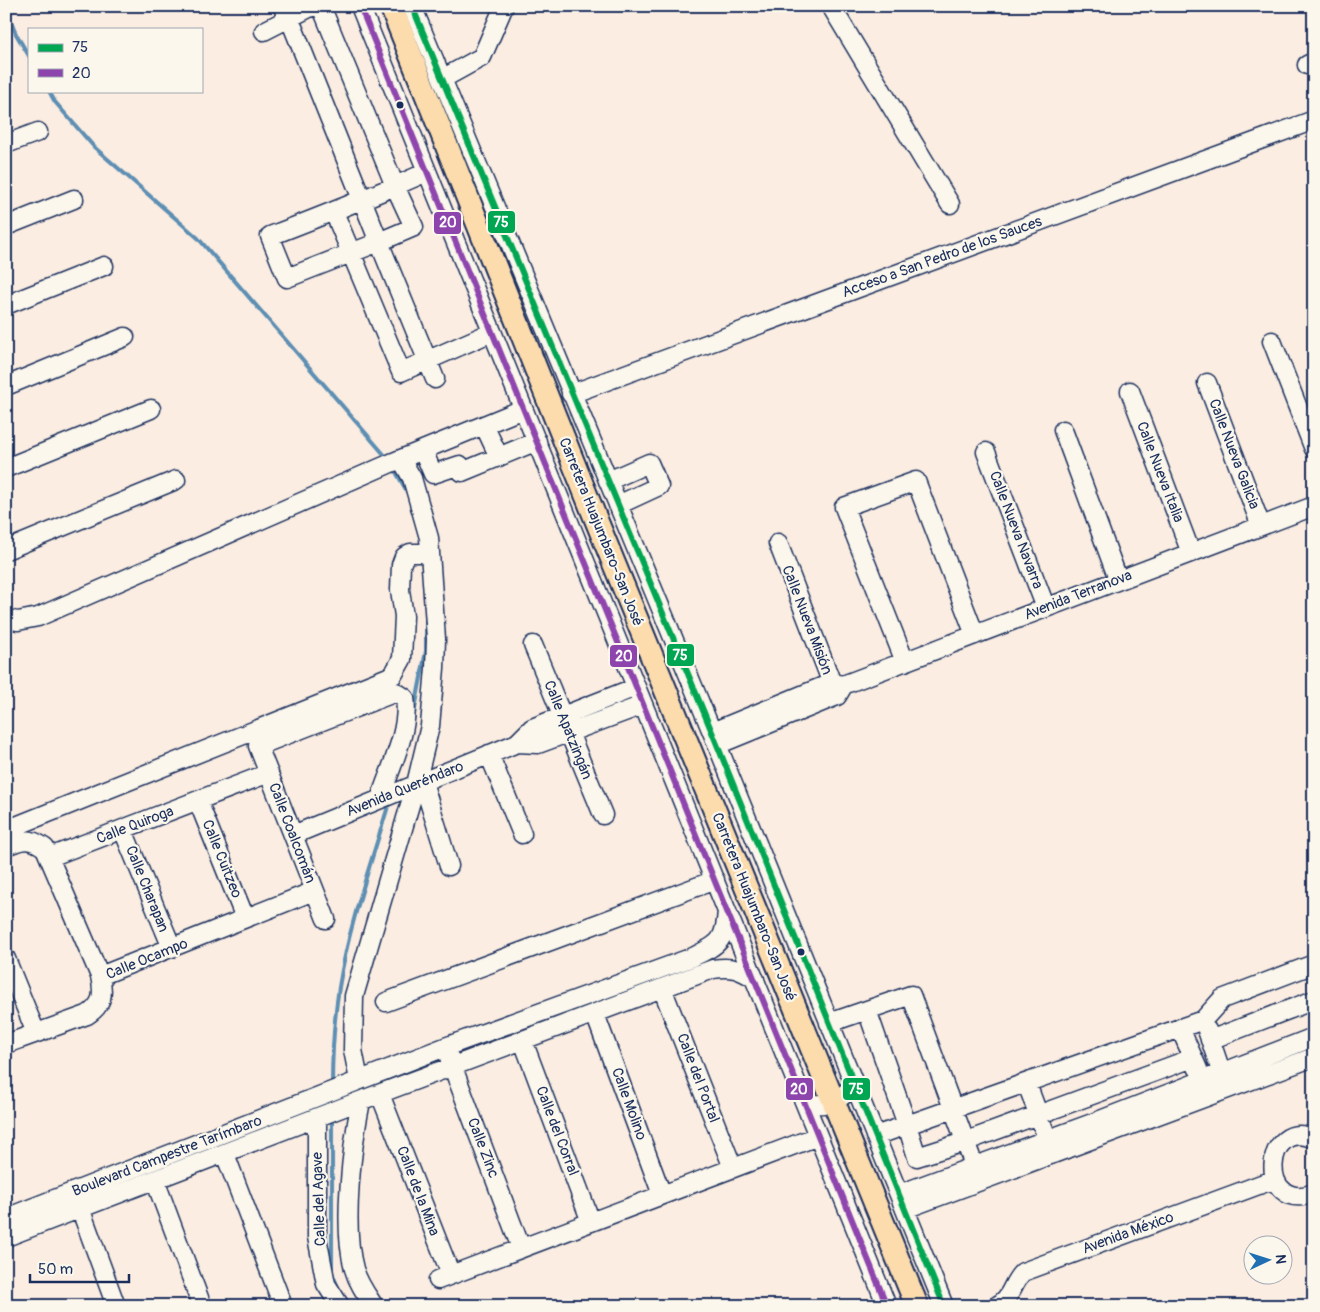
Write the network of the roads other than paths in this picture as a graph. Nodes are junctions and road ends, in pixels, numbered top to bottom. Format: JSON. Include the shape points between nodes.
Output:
{"nodes":[{"id":1,"x":313,"y":6,"type":"edge"},
{"id":2,"x":321,"y":6,"type":"edge"},
{"id":3,"x":360,"y":6,"type":"edge"},
{"id":4,"x":391,"y":6,"type":"edge"},
{"id":5,"x":412,"y":6,"type":"edge"},
{"id":6,"x":504,"y":6,"type":"edge"},
{"id":7,"x":831,"y":6,"type":"edge"},
{"id":8,"x":285,"y":12,"type":"edge"},
{"id":9,"x":264,"y":31,"type":"dead end"},
{"id":10,"x":442,"y":79,"type":"junction"},
{"id":11,"x":1314,"y":120,"type":"edge"},
{"id":12,"x":38,"y":132,"type":"dead end"},
{"id":13,"x":6,"y":144,"type":"edge"},
{"id":14,"x":427,"y":172,"type":"junction"},
{"id":15,"x":395,"y":186,"type":"junction"},
{"id":16,"x":74,"y":199,"type":"dead end"},
{"id":17,"x":363,"y":199,"type":"junction"},
{"id":18,"x":950,"y":204,"type":"dead end"},
{"id":19,"x":334,"y":212,"type":"junction"},
{"id":20,"x":6,"y":226,"type":"edge"},
{"id":21,"x":379,"y":242,"type":"junction"},
{"id":22,"x":350,"y":254,"type":"junction"},
{"id":23,"x":104,"y":266,"type":"dead end"},
{"id":24,"x":6,"y":305,"type":"edge"},
{"id":25,"x":492,"y":332,"type":"junction"},
{"id":26,"x":125,"y":337,"type":"dead end"},
{"id":27,"x":1272,"y":341,"type":"dead end"},
{"id":28,"x":427,"y":360,"type":"junction"},
{"id":29,"x":435,"y":379,"type":"dead end"},
{"id":30,"x":1208,"y":382,"type":"dead end"},
{"id":31,"x":6,"y":386,"type":"edge"},
{"id":32,"x":1130,"y":391,"type":"dead end"},
{"id":33,"x":571,"y":394,"type":"junction"},
{"id":34,"x":151,"y":409,"type":"dead end"},
{"id":35,"x":523,"y":409,"type":"junction"},
{"id":36,"x":484,"y":425,"type":"junction"},
{"id":37,"x":1063,"y":430,"type":"dead end"},
{"id":38,"x":536,"y":441,"type":"junction"},
{"id":39,"x":1314,"y":449,"type":"edge"},
{"id":40,"x":423,"y":450,"type":"junction"},
{"id":41,"x":986,"y":452,"type":"dead end"},
{"id":42,"x":498,"y":457,"type":"junction"},
{"id":43,"x":396,"y":461,"type":"junction"},
{"id":44,"x":6,"y":468,"type":"edge"},
{"id":45,"x":176,"y":480,"type":"dead end"},
{"id":46,"x":608,"y":481,"type":"junction"},
{"id":47,"x":617,"y":503,"type":"junction"},
{"id":48,"x":1314,"y":506,"type":"edge"},
{"id":49,"x":595,"y":517,"type":"junction"},
{"id":50,"x":568,"y":518,"type":"junction"},
{"id":51,"x":1261,"y":526,"type":"junction"},
{"id":52,"x":778,"y":543,"type":"dead end"},
{"id":53,"x":6,"y":550,"type":"edge"},
{"id":54,"x":422,"y":553,"type":"junction"},
{"id":55,"x":1191,"y":553,"type":"junction"},
{"id":56,"x":1118,"y":579,"type":"junction"},
{"id":57,"x":630,"y":604,"type":"junction"},
{"id":58,"x":659,"y":604,"type":"junction"},
{"id":59,"x":1046,"y":608,"type":"junction"},
{"id":60,"x":6,"y":619,"type":"edge"},
{"id":61,"x":609,"y":620,"type":"junction"},
{"id":62,"x":976,"y":635,"type":"junction"},
{"id":63,"x":533,"y":645,"type":"dead end"},
{"id":64,"x":905,"y":662,"type":"junction"},
{"id":65,"x":636,"y":686,"type":"junction"},
{"id":66,"x":837,"y":688,"type":"junction"},
{"id":67,"x":643,"y":705,"type":"junction"},
{"id":68,"x":562,"y":716,"type":"junction"},
{"id":69,"x":569,"y":733,"type":"junction"},
{"id":70,"x":715,"y":739,"type":"junction"},
{"id":71,"x":517,"y":743,"type":"junction"},
{"id":72,"x":490,"y":754,"type":"junction"},
{"id":73,"x":269,"y":773,"type":"junction"},
{"id":74,"x":416,"y":785,"type":"junction"},
{"id":75,"x":385,"y":797,"type":"junction"},
{"id":76,"x":198,"y":801,"type":"junction"},
{"id":77,"x":603,"y":815,"type":"dead end"},
{"id":78,"x":6,"y":830,"type":"edge"},
{"id":79,"x":123,"y":830,"type":"junction"},
{"id":80,"x":522,"y":834,"type":"dead end"},
{"id":81,"x":293,"y":835,"type":"junction"},
{"id":82,"x":6,"y":846,"type":"edge"},
{"id":83,"x":50,"y":857,"type":"junction"},
{"id":84,"x":449,"y":866,"type":"dead end"},
{"id":85,"x":715,"y":880,"type":"junction"},
{"id":86,"x":314,"y":891,"type":"junction"},
{"id":87,"x":727,"y":911,"type":"junction"},
{"id":88,"x":245,"y":918,"type":"junction"},
{"id":89,"x":326,"y":919,"type":"dead end"},
{"id":90,"x":172,"y":948,"type":"junction"},
{"id":91,"x":693,"y":957,"type":"junction"},
{"id":92,"x":6,"y":958,"type":"edge"},
{"id":93,"x":1314,"y":964,"type":"edge"},
{"id":94,"x":700,"y":974,"type":"junction"},
{"id":95,"x":100,"y":976,"type":"junction"},
{"id":96,"x":755,"y":979,"type":"junction"},
{"id":97,"x":662,"y":988,"type":"junction"},
{"id":98,"x":1314,"y":1000,"type":"edge"},
{"id":99,"x":386,"y":1002,"type":"dead end"},
{"id":100,"x":867,"y":1010,"type":"junction"},
{"id":101,"x":595,"y":1014,"type":"junction"},
{"id":102,"x":1203,"y":1020,"type":"junction"},
{"id":103,"x":829,"y":1023,"type":"junction"},
{"id":104,"x":1180,"y":1028,"type":"junction"},
{"id":105,"x":36,"y":1033,"type":"junction"},
{"id":106,"x":1314,"y":1037,"type":"edge"},
{"id":107,"x":1210,"y":1040,"type":"junction"},
{"id":108,"x":523,"y":1041,"type":"junction"},
{"id":109,"x":6,"y":1044,"type":"edge"},
{"id":110,"x":445,"y":1047,"type":"junction"},
{"id":111,"x":1314,"y":1057,"type":"edge"},
{"id":112,"x":452,"y":1067,"type":"junction"},
{"id":113,"x":1222,"y":1074,"type":"junction"},
{"id":114,"x":1200,"y":1076,"type":"junction"},
{"id":115,"x":353,"y":1083,"type":"junction"},
{"id":116,"x":854,"y":1084,"type":"junction"},
{"id":117,"x":1027,"y":1084,"type":"junction"},
{"id":118,"x":380,"y":1094,"type":"junction"},
{"id":119,"x":355,"y":1103,"type":"junction"},
{"id":120,"x":805,"y":1103,"type":"junction"},
{"id":121,"x":833,"y":1103,"type":"junction"},
{"id":122,"x":953,"y":1109,"type":"junction"},
{"id":123,"x":1039,"y":1114,"type":"junction"},
{"id":124,"x":322,"y":1116,"type":"junction"},
{"id":125,"x":907,"y":1125,"type":"junction"},
{"id":126,"x":818,"y":1136,"type":"junction"},
{"id":127,"x":875,"y":1136,"type":"junction"},
{"id":128,"x":1314,"y":1139,"type":"edge"},
{"id":129,"x":964,"y":1142,"type":"junction"},
{"id":130,"x":1050,"y":1147,"type":"junction"},
{"id":131,"x":225,"y":1154,"type":"junction"},
{"id":132,"x":733,"y":1168,"type":"junction"},
{"id":133,"x":977,"y":1174,"type":"junction"},
{"id":134,"x":1274,"y":1179,"type":"junction"},
{"id":135,"x":155,"y":1180,"type":"junction"},
{"id":136,"x":1314,"y":1193,"type":"edge"},
{"id":137,"x":662,"y":1195,"type":"junction"},
{"id":138,"x":76,"y":1200,"type":"junction"},
{"id":139,"x":902,"y":1202,"type":"junction"},
{"id":140,"x":6,"y":1218,"type":"edge"},
{"id":141,"x":591,"y":1222,"type":"junction"},
{"id":142,"x":6,"y":1237,"type":"edge"},
{"id":143,"x":521,"y":1248,"type":"junction"},
{"id":144,"x":116,"y":1306,"type":"edge"},
{"id":145,"x":202,"y":1306,"type":"edge"},
{"id":146,"x":283,"y":1306,"type":"edge"},
{"id":147,"x":340,"y":1306,"type":"edge"},
{"id":148,"x":374,"y":1306,"type":"edge"},
{"id":149,"x":888,"y":1306,"type":"edge"},
{"id":150,"x":916,"y":1306,"type":"edge"},
{"id":151,"x":944,"y":1306,"type":"edge"},
{"id":152,"x":996,"y":1306,"type":"edge"}],
"edges":[{"from":1,"to":8,"type":"street"},
{"from":2,"to":15,"type":"street"},
{"from":3,"to":14,"type":"street"},
{"from":4,"to":49,"type":"main road","name":"Carretera Huajumbaro-San José"},
{"from":5,"to":10,"type":"street"},
{"from":6,"to":10,"type":"street","via":[[482,57]]},
{"from":7,"to":18,"type":"street"},
{"from":8,"to":9,"type":"street"},
{"from":8,"to":17,"type":"street"},
{"from":10,"to":33,"type":"street"},
{"from":11,"to":33,"type":"street","name":"Acceso a San Pedro de los Sauces"},
{"from":12,"to":13,"type":"street"},
{"from":14,"to":15,"type":"street"},
{"from":14,"to":25,"type":"street"},
{"from":15,"to":17,"type":"street"},
{"from":15,"to":21,"type":"street","via":[[414,227]]},
{"from":16,"to":20,"type":"street"},
{"from":17,"to":19,"type":"street"},
{"from":17,"to":21,"type":"street"},
{"from":19,"to":22,"type":"street"},
{"from":19,"to":22,"type":"street","via":[[270,236],[287,278]]},
{"from":21,"to":22,"type":"street"},
{"from":21,"to":28,"type":"street"},
{"from":22,"to":28,"type":"street","via":[[401,372]]},
{"from":23,"to":24,"type":"street"},
{"from":25,"to":28,"type":"street"},
{"from":25,"to":35,"type":"street"},
{"from":26,"to":31,"type":"street"},
{"from":27,"to":39,"type":"street"},
{"from":28,"to":29,"type":"street"},
{"from":30,"to":51,"type":"street","name":"Calle Nueva Galicia"},
{"from":32,"to":55,"type":"street","name":"Calle Nueva Italia"},
{"from":33,"to":46,"type":"street"},
{"from":34,"to":44,"type":"street"},
{"from":35,"to":36,"type":"street"},
{"from":35,"to":38,"type":"street"},
{"from":36,"to":40,"type":"street"},
{"from":36,"to":42,"type":"street"},
{"from":37,"to":56,"type":"street"},
{"from":38,"to":42,"type":"street"},
{"from":38,"to":50,"type":"street"},
{"from":40,"to":42,"type":"street","via":[[433,474],[460,464],[462,472]]},
{"from":40,"to":43,"type":"street"},
{"from":41,"to":59,"type":"street","name":"Calle Nueva Navarra"},
{"from":43,"to":54,"type":"street","via":[[412,478],[429,538]]},
{"from":43,"to":60,"type":"street","via":[[38,617],[18,622]]},
{"from":45,"to":53,"type":"street"},
{"from":46,"to":47,"type":"street"},
{"from":46,"to":47,"type":"street","via":[[630,471],[640,495]]},
{"from":47,"to":49,"type":"street"},
{"from":47,"to":58,"type":"street"},
{"from":48,"to":51,"type":"street","name":"Avenida Terranova"},
{"from":49,"to":50,"type":"street","via":[[582,520]]},
{"from":49,"to":57,"type":"main road","name":"Carretera Huajumbaro-San José"},
{"from":50,"to":61,"type":"street"},
{"from":51,"to":55,"type":"street","name":"Avenida Terranova"},
{"from":52,"to":66,"type":"street","name":"Calle Nueva Misión"},
{"from":54,"to":74,"type":"street","via":[[436,639],[430,726]]},
{"from":54,"to":78,"type":"street","via":[[404,557],[401,564],[402,660],[393,675]]},
{"from":55,"to":56,"type":"street","name":"Avenida Terranova"},
{"from":56,"to":59,"type":"street","name":"Avenida Terranova"},
{"from":57,"to":58,"type":"street"},
{"from":57,"to":61,"type":"street"},
{"from":57,"to":121,"type":"main road","name":"Carretera Huajumbaro-San José"},
{"from":58,"to":70,"type":"street"},
{"from":59,"to":62,"type":"street","name":"Avenida Terranova"},
{"from":61,"to":65,"type":"street"},
{"from":62,"to":64,"type":"street","name":"Avenida Terranova"},
{"from":62,"to":64,"type":"street","via":[[916,481],[844,507]]},
{"from":63,"to":68,"type":"street","name":"Calle Apatzingán"},
{"from":64,"to":66,"type":"street","name":"Avenida Terranova"},
{"from":65,"to":67,"type":"street"},
{"from":65,"to":68,"type":"street","name":"Avenida Queréndaro"},
{"from":66,"to":70,"type":"street","name":"Avenida Terranova"},
{"from":67,"to":69,"type":"street","name":"Avenida Queréndaro"},
{"from":67,"to":85,"type":"street"},
{"from":68,"to":69,"type":"street","name":"Calle Apatzingán"},
{"from":68,"to":71,"type":"street","name":"Avenida Queréndaro","via":[[532,728]]},
{"from":69,"to":71,"type":"street","name":"Avenida Queréndaro","via":[[538,744]]},
{"from":69,"to":77,"type":"street","name":"Calle Apatzingán"},
{"from":70,"to":103,"type":"street"},
{"from":71,"to":72,"type":"street","name":"Avenida Queréndaro"},
{"from":72,"to":74,"type":"street","name":"Avenida Queréndaro"},
{"from":72,"to":80,"type":"street"},
{"from":73,"to":75,"type":"street","name":"Calle Coalcomán","via":[[258,746],[396,692],[405,698],[407,709]]},
{"from":73,"to":76,"type":"street","name":"Calle Quiroga"},
{"from":73,"to":81,"type":"street","name":"Calle Coalcomán"},
{"from":74,"to":75,"type":"street","name":"Avenida Queréndaro"},
{"from":74,"to":84,"type":"street"},
{"from":74,"to":115,"type":"street","via":[[354,996]]},
{"from":75,"to":81,"type":"street","name":"Avenida Queréndaro"},
{"from":76,"to":79,"type":"street","name":"Calle Quiroga"},
{"from":76,"to":88,"type":"street","name":"Calle Cuitzeo"},
{"from":79,"to":83,"type":"street","name":"Calle Quiroga"},
{"from":79,"to":90,"type":"street","name":"Calle Charapan"},
{"from":81,"to":86,"type":"street","name":"Calle Coalcomán"},
{"from":82,"to":83,"type":"street","via":[[21,840],[34,840],[45,848]]},
{"from":83,"to":95,"type":"street"},
{"from":85,"to":87,"type":"street"},
{"from":85,"to":99,"type":"street"},
{"from":86,"to":88,"type":"street","name":"Calle Ocampo"},
{"from":86,"to":89,"type":"street","name":"Calle Coalcomán"},
{"from":87,"to":91,"type":"street","name":"Boulevard Campestre Tarímbaro","via":[[726,931],[716,945]]},
{"from":87,"to":96,"type":"street"},
{"from":88,"to":90,"type":"street","name":"Calle Ocampo"},
{"from":90,"to":95,"type":"street","name":"Calle Ocampo"},
{"from":91,"to":94,"type":"street"},
{"from":91,"to":110,"type":"street","name":"Boulevard Campestre Tarímbaro"},
{"from":92,"to":105,"type":"street"},
{"from":93,"to":102,"type":"street","via":[[1222,999]]},
{"from":94,"to":96,"type":"street","name":"Boulevard Campestre Tarímbaro","via":[[724,967],[739,968]]},
{"from":94,"to":97,"type":"street","name":"Boulevard Campestre Tarímbaro"},
{"from":95,"to":105,"type":"street","name":"Calle Ocampo","via":[[102,1002],[96,1010]]},
{"from":96,"to":120,"type":"street"},
{"from":97,"to":101,"type":"street","name":"Boulevard Campestre Tarímbaro"},
{"from":97,"to":132,"type":"street","name":"Calle del Portal"},
{"from":98,"to":107,"type":"street"},
{"from":100,"to":103,"type":"street"},
{"from":100,"to":122,"type":"street","via":[[911,994]]},
{"from":100,"to":125,"type":"street"},
{"from":101,"to":108,"type":"street","name":"Boulevard Campestre Tarímbaro"},
{"from":101,"to":137,"type":"street","name":"Calle Molino"},
{"from":102,"to":104,"type":"street"},
{"from":102,"to":107,"type":"street"},
{"from":103,"to":116,"type":"street"},
{"from":104,"to":114,"type":"street"},
{"from":104,"to":117,"type":"street"},
{"from":105,"to":109,"type":"street","name":"Calle Ocampo"},
{"from":106,"to":113,"type":"street"},
{"from":107,"to":113,"type":"street"},
{"from":108,"to":112,"type":"street","name":"Boulevard Campestre Tarímbaro"},
{"from":108,"to":141,"type":"street","name":"Calle del Corral"},
{"from":110,"to":112,"type":"street","name":"Calle Zinc"},
{"from":110,"to":115,"type":"street","name":"Boulevard Campestre Tarímbaro"},
{"from":111,"to":113,"type":"street"},
{"from":112,"to":118,"type":"street","name":"Boulevard Campestre Tarímbaro"},
{"from":112,"to":143,"type":"street","name":"Calle Zinc"},
{"from":113,"to":114,"type":"street"},
{"from":113,"to":114,"type":"street"},
{"from":114,"to":123,"type":"street"},
{"from":114,"to":130,"type":"street"},
{"from":115,"to":138,"type":"street","name":"Boulevard Campestre Tarímbaro"},
{"from":116,"to":121,"type":"street","via":[[845,1096]]},
{"from":116,"to":127,"type":"street"},
{"from":117,"to":122,"type":"street"},
{"from":117,"to":123,"type":"street"},
{"from":118,"to":119,"type":"street","name":"Boulevard Campestre Tarímbaro"},
{"from":118,"to":143,"type":"street","name":"Calle de la Mina","via":[[445,1277]]},
{"from":119,"to":124,"type":"street","name":"Boulevard Campestre Tarímbaro"},
{"from":119,"to":148,"type":"street","via":[[350,1241],[354,1268],[362,1289]]},
{"from":120,"to":121,"type":"street","via":[[819,1106]]},
{"from":120,"to":126,"type":"street"},
{"from":121,"to":150,"type":"main road","name":"Carretera Huajumbaro-San José"},
{"from":122,"to":125,"type":"street"},
{"from":122,"to":129,"type":"street"},
{"from":123,"to":129,"type":"street"},
{"from":123,"to":130,"type":"street"},
{"from":124,"to":131,"type":"street","name":"Boulevard Campestre Tarímbaro"},
{"from":124,"to":147,"type":"street","name":"Calle del Agave","via":[[317,1237],[326,1284]]},
{"from":125,"to":127,"type":"street"},
{"from":125,"to":129,"type":"street","via":[[917,1156]]},
{"from":126,"to":132,"type":"street"},
{"from":126,"to":149,"type":"street"},
{"from":127,"to":139,"type":"street"},
{"from":128,"to":134,"type":"street","via":[[1300,1136],[1282,1143],[1272,1160]]},
{"from":129,"to":133,"type":"street"},
{"from":130,"to":133,"type":"street"},
{"from":131,"to":135,"type":"street","name":"Boulevard Campestre Tarímbaro"},
{"from":131,"to":146,"type":"street"},
{"from":132,"to":137,"type":"street"},
{"from":133,"to":139,"type":"street"},
{"from":134,"to":136,"type":"street","via":[[1290,1194]]},
{"from":134,"to":152,"type":"street","name":"Avenida México","via":[[1023,1272],[1015,1279],[1008,1298]]},
{"from":135,"to":138,"type":"street","name":"Boulevard Campestre Tarímbaro"},
{"from":135,"to":145,"type":"street"},
{"from":137,"to":141,"type":"street"},
{"from":138,"to":140,"type":"street","name":"Boulevard Campestre Tarímbaro"},
{"from":138,"to":142,"type":"street","name":"Boulevard Campestre Tarímbaro"},
{"from":138,"to":144,"type":"street"},
{"from":139,"to":151,"type":"street"},
{"from":141,"to":143,"type":"street"}]}
